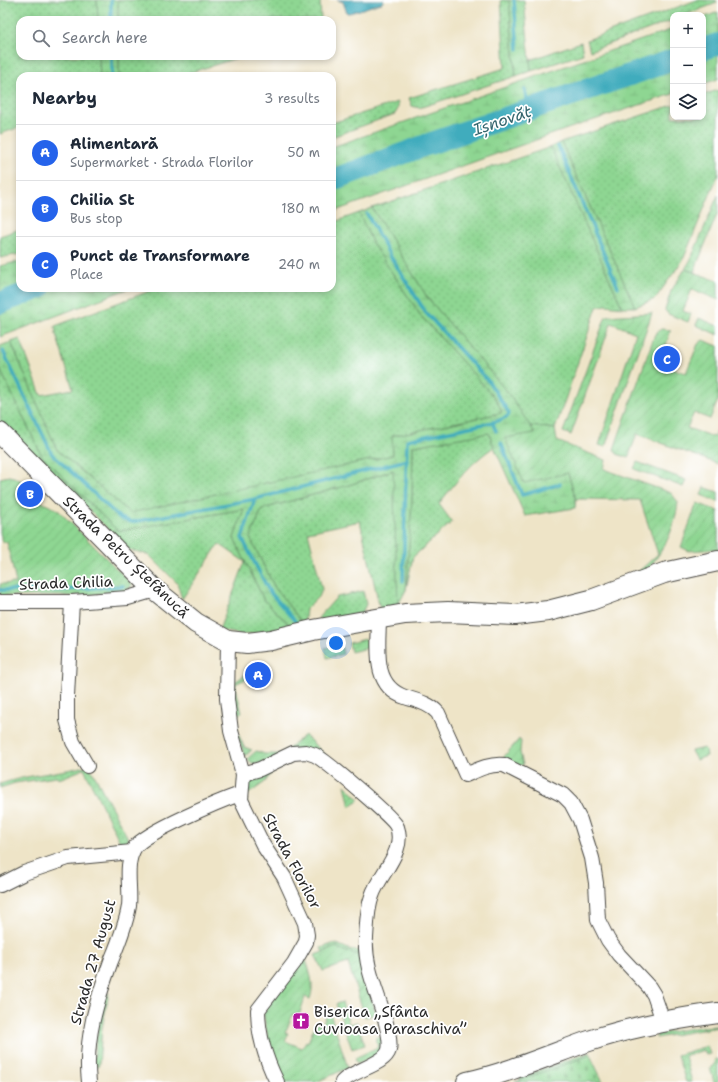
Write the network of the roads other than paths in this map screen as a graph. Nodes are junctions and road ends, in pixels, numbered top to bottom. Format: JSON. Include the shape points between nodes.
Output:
{"nodes":[{"id":1,"x":0,"y":434,"type":"edge"},
{"id":2,"x":718,"y":561,"type":"edge"},
{"id":3,"x":156,"y":590,"type":"junction"},
{"id":4,"x":0,"y":602,"type":"edge"},
{"id":5,"x":72,"y":602,"type":"junction"},
{"id":6,"x":379,"y":618,"type":"junction"},
{"id":7,"x":228,"y":641,"type":"junction"},
{"id":8,"x":88,"y":766,"type":"dead end"},
{"id":9,"x":242,"y":774,"type":"junction"},
{"id":10,"x":240,"y":794,"type":"junction"},
{"id":11,"x":132,"y":852,"type":"junction"},
{"id":12,"x":0,"y":885,"type":"edge"},
{"id":13,"x":718,"y":1013,"type":"edge"},
{"id":14,"x":663,"y":1021,"type":"junction"},
{"id":15,"x":89,"y":1082,"type":"edge"},
{"id":16,"x":277,"y":1082,"type":"edge"},
{"id":17,"x":342,"y":1082,"type":"edge"},
{"id":18,"x":467,"y":1082,"type":"edge"}],
"edges":[{"from":1,"to":3,"type":"main road","name":"Strada Petru Ștefănucă"},
{"from":2,"to":6,"type":"main road","name":"Strada Petru Ștefănucă","via":[[664,573],[591,600],[548,611],[515,615],[448,612]]},
{"from":3,"to":5,"type":"street","name":"Strada Chilia","via":[[128,598]]},
{"from":3,"to":7,"type":"main road","name":"Strada Petru Ștefănucă","via":[[196,623]]},
{"from":4,"to":5,"type":"street","name":"Strada Chilia"},
{"from":5,"to":8,"type":"street","via":[[67,720],[74,742]]},
{"from":6,"to":7,"type":"main road","name":"Strada Petru Ștefănucă","via":[[271,640],[247,643]]},
{"from":6,"to":14,"type":"street","via":[[379,659],[384,681],[402,696],[434,709],[466,775],[481,768],[504,765],[562,795],[571,803],[580,820],[592,858],[598,920],[619,955],[649,987]]},
{"from":7,"to":9,"type":"street","name":"Strada Florilor","via":[[228,714]]},
{"from":9,"to":10,"type":"street","name":"Strada Florilor"},
{"from":9,"to":17,"type":"street","via":[[260,769],[293,753],[306,752],[315,755],[394,822],[398,833],[399,843],[395,854],[372,896],[368,909],[365,948],[368,968],[380,999],[390,1049],[387,1055]]},
{"from":10,"to":11,"type":"street","via":[[167,826],[140,842]]},
{"from":10,"to":16,"type":"street","name":"Strada Florilor","via":[[248,817],[284,877],[305,923],[306,942],[301,953],[258,1010],[261,1038],[269,1066]]},
{"from":11,"to":12,"type":"street","via":[[68,858],[24,873]]},
{"from":11,"to":15,"type":"street","name":"Strada 27 August","via":[[129,908],[91,1027],[88,1054]]},
{"from":13,"to":14,"type":"main road"},
{"from":14,"to":18,"type":"main road","via":[[616,1032]]}]}
